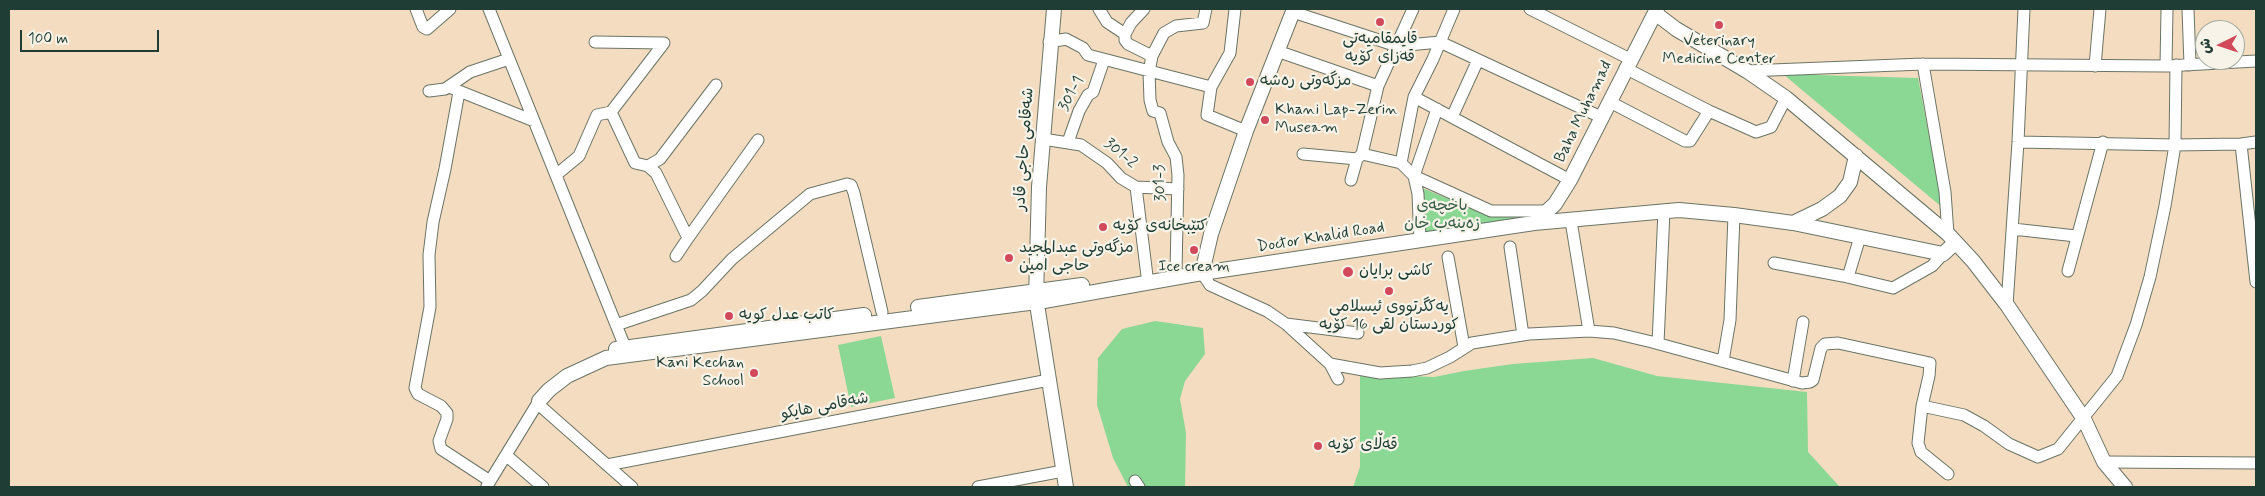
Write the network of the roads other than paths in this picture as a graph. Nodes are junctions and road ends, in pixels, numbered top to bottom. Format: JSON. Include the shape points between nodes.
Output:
{"nodes":[{"id":1,"x":416,"y":9,"type":"edge"},
{"id":2,"x":450,"y":9,"type":"edge"},
{"id":3,"x":489,"y":9,"type":"edge"},
{"id":4,"x":1054,"y":9,"type":"edge"},
{"id":5,"x":1099,"y":9,"type":"edge"},
{"id":6,"x":1144,"y":9,"type":"edge"},
{"id":7,"x":1206,"y":9,"type":"edge"},
{"id":8,"x":1235,"y":9,"type":"edge"},
{"id":9,"x":1413,"y":9,"type":"edge"},
{"id":10,"x":1454,"y":9,"type":"edge"},
{"id":11,"x":1530,"y":9,"type":"edge"},
{"id":12,"x":2024,"y":9,"type":"edge"},
{"id":13,"x":2100,"y":9,"type":"edge"},
{"id":14,"x":2167,"y":9,"type":"edge"},
{"id":15,"x":2188,"y":9,"type":"edge"},
{"id":16,"x":1293,"y":10,"type":"edge"},
{"id":17,"x":1652,"y":10,"type":"edge"},
{"id":18,"x":1125,"y":34,"type":"junction"},
{"id":19,"x":595,"y":42,"type":"dead end"},
{"id":20,"x":1049,"y":42,"type":"junction"},
{"id":21,"x":1440,"y":42,"type":"junction"},
{"id":22,"x":1397,"y":46,"type":"junction"},
{"id":23,"x":1277,"y":51,"type":"junction"},
{"id":24,"x":1152,"y":56,"type":"junction"},
{"id":25,"x":509,"y":59,"type":"junction"},
{"id":26,"x":1104,"y":60,"type":"junction"},
{"id":27,"x":1478,"y":60,"type":"junction"},
{"id":28,"x":2256,"y":60,"type":"edge"},
{"id":29,"x":1628,"y":64,"type":"junction"},
{"id":30,"x":1923,"y":64,"type":"junction"},
{"id":31,"x":2021,"y":64,"type":"junction"},
{"id":32,"x":2190,"y":65,"type":"junction"},
{"id":33,"x":2096,"y":66,"type":"junction"},
{"id":34,"x":2171,"y":66,"type":"junction"},
{"id":35,"x":1748,"y":71,"type":"junction"},
{"id":36,"x":1149,"y":72,"type":"junction"},
{"id":37,"x":716,"y":85,"type":"dead end"},
{"id":38,"x":1378,"y":86,"type":"junction"},
{"id":39,"x":1211,"y":87,"type":"junction"},
{"id":40,"x":454,"y":89,"type":"junction"},
{"id":41,"x":429,"y":91,"type":"dead end"},
{"id":42,"x":1414,"y":97,"type":"junction"},
{"id":43,"x":1786,"y":98,"type":"junction"},
{"id":44,"x":1610,"y":102,"type":"junction"},
{"id":45,"x":1437,"y":109,"type":"junction"},
{"id":46,"x":611,"y":112,"type":"junction"},
{"id":47,"x":1709,"y":112,"type":"junction"},
{"id":48,"x":1452,"y":117,"type":"junction"},
{"id":49,"x":1603,"y":118,"type":"junction"},
{"id":50,"x":534,"y":121,"type":"junction"},
{"id":51,"x":1246,"y":131,"type":"junction"},
{"id":52,"x":1043,"y":139,"type":"junction"},
{"id":53,"x":758,"y":140,"type":"dead end"},
{"id":54,"x":1068,"y":142,"type":"junction"},
{"id":55,"x":2018,"y":142,"type":"junction"},
{"id":56,"x":2103,"y":142,"type":"junction"},
{"id":57,"x":2256,"y":142,"type":"edge"},
{"id":58,"x":2240,"y":144,"type":"junction"},
{"id":59,"x":2175,"y":145,"type":"junction"},
{"id":60,"x":1303,"y":154,"type":"dead end"},
{"id":61,"x":1856,"y":156,"type":"junction"},
{"id":62,"x":1359,"y":157,"type":"junction"},
{"id":63,"x":1401,"y":163,"type":"junction"},
{"id":64,"x":648,"y":166,"type":"junction"},
{"id":65,"x":556,"y":175,"type":"junction"},
{"id":66,"x":1414,"y":176,"type":"junction"},
{"id":67,"x":1351,"y":180,"type":"dead end"},
{"id":68,"x":1570,"y":180,"type":"junction"},
{"id":69,"x":1136,"y":187,"type":"junction"},
{"id":70,"x":1178,"y":190,"type":"junction"},
{"id":71,"x":1664,"y":210,"type":"junction"},
{"id":72,"x":1549,"y":211,"type":"junction"},
{"id":73,"x":1734,"y":214,"type":"junction"},
{"id":74,"x":1571,"y":221,"type":"junction"},
{"id":75,"x":1534,"y":223,"type":"junction"},
{"id":76,"x":1793,"y":223,"type":"junction"},
{"id":77,"x":2012,"y":229,"type":"junction"},
{"id":78,"x":2076,"y":236,"type":"junction"},
{"id":79,"x":1860,"y":237,"type":"junction"},
{"id":80,"x":688,"y":238,"type":"junction"},
{"id":81,"x":1952,"y":239,"type":"junction"},
{"id":82,"x":1420,"y":241,"type":"junction"},
{"id":83,"x":1510,"y":247,"type":"dead end"},
{"id":84,"x":1943,"y":254,"type":"junction"},
{"id":85,"x":676,"y":256,"type":"dead end"},
{"id":86,"x":1448,"y":257,"type":"dead end"},
{"id":87,"x":1774,"y":263,"type":"dead end"},
{"id":88,"x":1203,"y":270,"type":"junction"},
{"id":89,"x":2068,"y":271,"type":"dead end"},
{"id":90,"x":1176,"y":272,"type":"junction"},
{"id":91,"x":1147,"y":276,"type":"junction"},
{"id":92,"x":1848,"y":277,"type":"junction"},
{"id":93,"x":2256,"y":282,"type":"edge"},
{"id":94,"x":1039,"y":298,"type":"junction"},
{"id":95,"x":2007,"y":305,"type":"junction"},
{"id":96,"x":882,"y":312,"type":"junction"},
{"id":97,"x":1803,"y":322,"type":"dead end"},
{"id":98,"x":1286,"y":324,"type":"junction"},
{"id":99,"x":1589,"y":331,"type":"junction"},
{"id":100,"x":1358,"y":333,"type":"dead end"},
{"id":101,"x":1523,"y":336,"type":"junction"},
{"id":102,"x":1658,"y":343,"type":"junction"},
{"id":103,"x":623,"y":344,"type":"junction"},
{"id":104,"x":1464,"y":347,"type":"junction"},
{"id":105,"x":1722,"y":361,"type":"junction"},
{"id":106,"x":1330,"y":364,"type":"junction"},
{"id":107,"x":1338,"y":379,"type":"dead end"},
{"id":108,"x":1049,"y":380,"type":"junction"},
{"id":109,"x":1793,"y":381,"type":"junction"},
{"id":110,"x":538,"y":403,"type":"junction"},
{"id":111,"x":1922,"y":406,"type":"junction"},
{"id":112,"x":2084,"y":420,"type":"junction"},
{"id":113,"x":507,"y":456,"type":"junction"},
{"id":114,"x":2104,"y":462,"type":"junction"},
{"id":115,"x":2256,"y":463,"type":"edge"},
{"id":116,"x":607,"y":465,"type":"junction"},
{"id":117,"x":1063,"y":471,"type":"junction"},
{"id":118,"x":1948,"y":474,"type":"dead end"},
{"id":119,"x":488,"y":484,"type":"edge"},
{"id":120,"x":543,"y":487,"type":"edge"},
{"id":121,"x":632,"y":487,"type":"edge"},
{"id":122,"x":978,"y":487,"type":"edge"},
{"id":123,"x":1066,"y":487,"type":"edge"},
{"id":124,"x":1074,"y":487,"type":"edge"},
{"id":125,"x":2125,"y":487,"type":"edge"}],
"edges":[{"from":1,"to":2,"type":"street","via":[[423,27],[427,29]]},
{"from":3,"to":25,"type":"street"},
{"from":4,"to":20,"type":"main road","name":"شەقامی حاجی قادر"},
{"from":5,"to":18,"type":"street","via":[[1107,22]]},
{"from":6,"to":18,"type":"street","via":[[1130,23]]},
{"from":7,"to":24,"type":"street","via":[[1203,23],[1176,26],[1164,33]]},
{"from":8,"to":39,"type":"street","via":[[1230,53]]},
{"from":9,"to":22,"type":"street"},
{"from":10,"to":21,"type":"street"},
{"from":11,"to":29,"type":"street"},
{"from":12,"to":31,"type":"street"},
{"from":13,"to":33,"type":"street"},
{"from":14,"to":34,"type":"street"},
{"from":15,"to":32,"type":"street"},
{"from":16,"to":22,"type":"street"},
{"from":16,"to":23,"type":"main road"},
{"from":17,"to":29,"type":"main road","name":"Baha Muhamad"},
{"from":17,"to":35,"type":"main road","via":[[1676,30]]},
{"from":18,"to":24,"type":"street","via":[[1128,44]]},
{"from":19,"to":46,"type":"street","via":[[664,43]]},
{"from":20,"to":26,"type":"street","via":[[1066,39],[1083,48],[1088,55]]},
{"from":20,"to":52,"type":"main road","name":"شەقامی حاجی قادر"},
{"from":21,"to":22,"type":"street"},
{"from":21,"to":27,"type":"street"},
{"from":21,"to":42,"type":"street"},
{"from":22,"to":38,"type":"street"},
{"from":23,"to":38,"type":"street"},
{"from":23,"to":51,"type":"main road"},
{"from":24,"to":36,"type":"street"},
{"from":25,"to":40,"type":"street","via":[[470,72]]},
{"from":25,"to":50,"type":"street"},
{"from":26,"to":36,"type":"street"},
{"from":26,"to":54,"type":"street","name":"301-1","via":[[1093,92],[1080,111]]},
{"from":27,"to":48,"type":"street"},
{"from":27,"to":49,"type":"street"},
{"from":28,"to":32,"type":"street"},
{"from":29,"to":44,"type":"main road","name":"Baha Muhamad"},
{"from":29,"to":47,"type":"street"},
{"from":30,"to":31,"type":"street"},
{"from":30,"to":35,"type":"street"},
{"from":30,"to":81,"type":"street"},
{"from":31,"to":33,"type":"street"},
{"from":31,"to":55,"type":"street"},
{"from":32,"to":34,"type":"street"},
{"from":33,"to":34,"type":"street"},
{"from":34,"to":59,"type":"street"},
{"from":35,"to":43,"type":"main road"},
{"from":36,"to":39,"type":"street"},
{"from":36,"to":70,"type":"street","name":"301-3","via":[[1153,111],[1160,113],[1176,157]]},
{"from":37,"to":64,"type":"street","via":[[660,159]]},
{"from":38,"to":62,"type":"street"},
{"from":39,"to":51,"type":"street","via":[[1207,116]]},
{"from":40,"to":41,"type":"street"},
{"from":40,"to":50,"type":"street"},
{"from":40,"to":119,"type":"street","via":[[445,169],[429,256],[430,307],[415,388],[418,394],[441,406],[447,413],[439,441],[442,449]]},
{"from":42,"to":45,"type":"street"},
{"from":42,"to":63,"type":"street"},
{"from":43,"to":47,"type":"street","via":[[1771,127],[1764,131],[1746,129]]},
{"from":43,"to":61,"type":"main road"},
{"from":44,"to":47,"type":"street","via":[[1685,141],[1690,141]]},
{"from":44,"to":49,"type":"main road","name":"Baha Muhamad"},
{"from":45,"to":48,"type":"street"},
{"from":45,"to":66,"type":"street"},
{"from":46,"to":64,"type":"street","via":[[635,163]]},
{"from":46,"to":65,"type":"street","via":[[597,115],[579,156]]},
{"from":48,"to":68,"type":"street"},
{"from":49,"to":68,"type":"main road","name":"Baha Muhamad"},
{"from":50,"to":65,"type":"street"},
{"from":51,"to":88,"type":"main road","via":[[1211,234]]},
{"from":52,"to":54,"type":"street","name":"301-2"},
{"from":52,"to":94,"type":"main road","name":"شەقامی حاجی قادر","via":[[1039,187]]},
{"from":53,"to":80,"type":"street"},
{"from":54,"to":69,"type":"street","name":"301-2","via":[[1081,145],[1099,156],[1121,178]]},
{"from":55,"to":56,"type":"street"},
{"from":55,"to":77,"type":"street"},
{"from":56,"to":59,"type":"street"},
{"from":56,"to":78,"type":"street"},
{"from":57,"to":58,"type":"street"},
{"from":58,"to":59,"type":"street"},
{"from":58,"to":93,"type":"street"},
{"from":59,"to":112,"type":"street","via":[[2150,277],[2133,334],[2117,376]]},
{"from":60,"to":62,"type":"street"},
{"from":61,"to":76,"type":"main road","via":[[1850,182],[1840,196]]},
{"from":61,"to":81,"type":"main road"},
{"from":62,"to":63,"type":"street"},
{"from":62,"to":67,"type":"street"},
{"from":63,"to":66,"type":"street"},
{"from":64,"to":80,"type":"street","via":[[656,173]]},
{"from":65,"to":103,"type":"street"},
{"from":66,"to":72,"type":"street","via":[[1491,210]]},
{"from":66,"to":82,"type":"street"},
{"from":68,"to":72,"type":"main road","name":"Baha Muhamad"},
{"from":69,"to":70,"type":"street","name":"301-2"},
{"from":69,"to":91,"type":"street"},
{"from":70,"to":90,"type":"street","name":"301-3"},
{"from":71,"to":73,"type":"main road","name":"Doctor Khalid Road"},
{"from":71,"to":74,"type":"main road","name":"Doctor Khalid Road"},
{"from":71,"to":102,"type":"street"},
{"from":72,"to":75,"type":"main road","name":"Baha Muhamad"},
{"from":73,"to":76,"type":"main road","name":"Doctor Khalid Road"},
{"from":73,"to":105,"type":"street","via":[[1730,320]]},
{"from":74,"to":75,"type":"main road","name":"Doctor Khalid Road"},
{"from":74,"to":99,"type":"street"},
{"from":75,"to":82,"type":"main road","name":"Doctor Khalid Road"},
{"from":76,"to":79,"type":"main road","name":"Doctor Khalid Road"},
{"from":77,"to":78,"type":"street"},
{"from":77,"to":95,"type":"street"},
{"from":78,"to":89,"type":"street"},
{"from":79,"to":84,"type":"main road","name":"Doctor Khalid Road"},
{"from":79,"to":92,"type":"street"},
{"from":80,"to":85,"type":"street"},
{"from":81,"to":84,"type":"main road"},
{"from":81,"to":95,"type":"main road"},
{"from":82,"to":88,"type":"main road","name":"Doctor Khalid Road"},
{"from":83,"to":101,"type":"street"},
{"from":84,"to":92,"type":"street","via":[[1932,266],[1893,288]]},
{"from":86,"to":104,"type":"street"},
{"from":87,"to":92,"type":"street"},
{"from":88,"to":90,"type":"main road"},
{"from":88,"to":94,"type":"main road"},
{"from":88,"to":98,"type":"street","via":[[1210,285],[1267,311]]},
{"from":90,"to":91,"type":"main road"},
{"from":91,"to":94,"type":"main road"},
{"from":94,"to":96,"type":"main road"},
{"from":94,"to":103,"type":"main road","via":[[897,319]]},
{"from":94,"to":108,"type":"main road"},
{"from":94,"to":124,"type":"main road"},
{"from":95,"to":112,"type":"main road"},
{"from":96,"to":103,"type":"main road"},
{"from":96,"to":103,"type":"street","via":[[854,193],[851,185],[847,184],[810,194],[732,259],[691,300]]},
{"from":97,"to":109,"type":"street"},
{"from":98,"to":100,"type":"street"},
{"from":98,"to":106,"type":"street"},
{"from":99,"to":101,"type":"street"},
{"from":99,"to":102,"type":"street","via":[[1614,332]]},
{"from":101,"to":104,"type":"street"},
{"from":102,"to":105,"type":"street"},
{"from":103,"to":110,"type":"main road","via":[[576,370],[549,390]]},
{"from":104,"to":106,"type":"street","via":[[1427,368],[1412,370],[1380,373]]},
{"from":105,"to":109,"type":"street"},
{"from":106,"to":107,"type":"street"},
{"from":108,"to":116,"type":"street","name":"شه‌قامی هایكو"},
{"from":108,"to":117,"type":"main road"},
{"from":109,"to":111,"type":"street","via":[[1813,380],[1821,348],[1824,344],[1838,343],[1930,364]]},
{"from":110,"to":113,"type":"street"},
{"from":110,"to":116,"type":"street"},
{"from":111,"to":112,"type":"street","via":[[1964,415],[2009,444],[2038,456],[2058,449]]},
{"from":111,"to":118,"type":"street","via":[[1918,444],[1921,452]]},
{"from":112,"to":114,"type":"main road"},
{"from":113,"to":119,"type":"street"},
{"from":113,"to":120,"type":"street"},
{"from":114,"to":115,"type":"street"},
{"from":114,"to":125,"type":"main road"},
{"from":116,"to":121,"type":"street"},
{"from":117,"to":122,"type":"street"},
{"from":117,"to":123,"type":"main road"}]}
